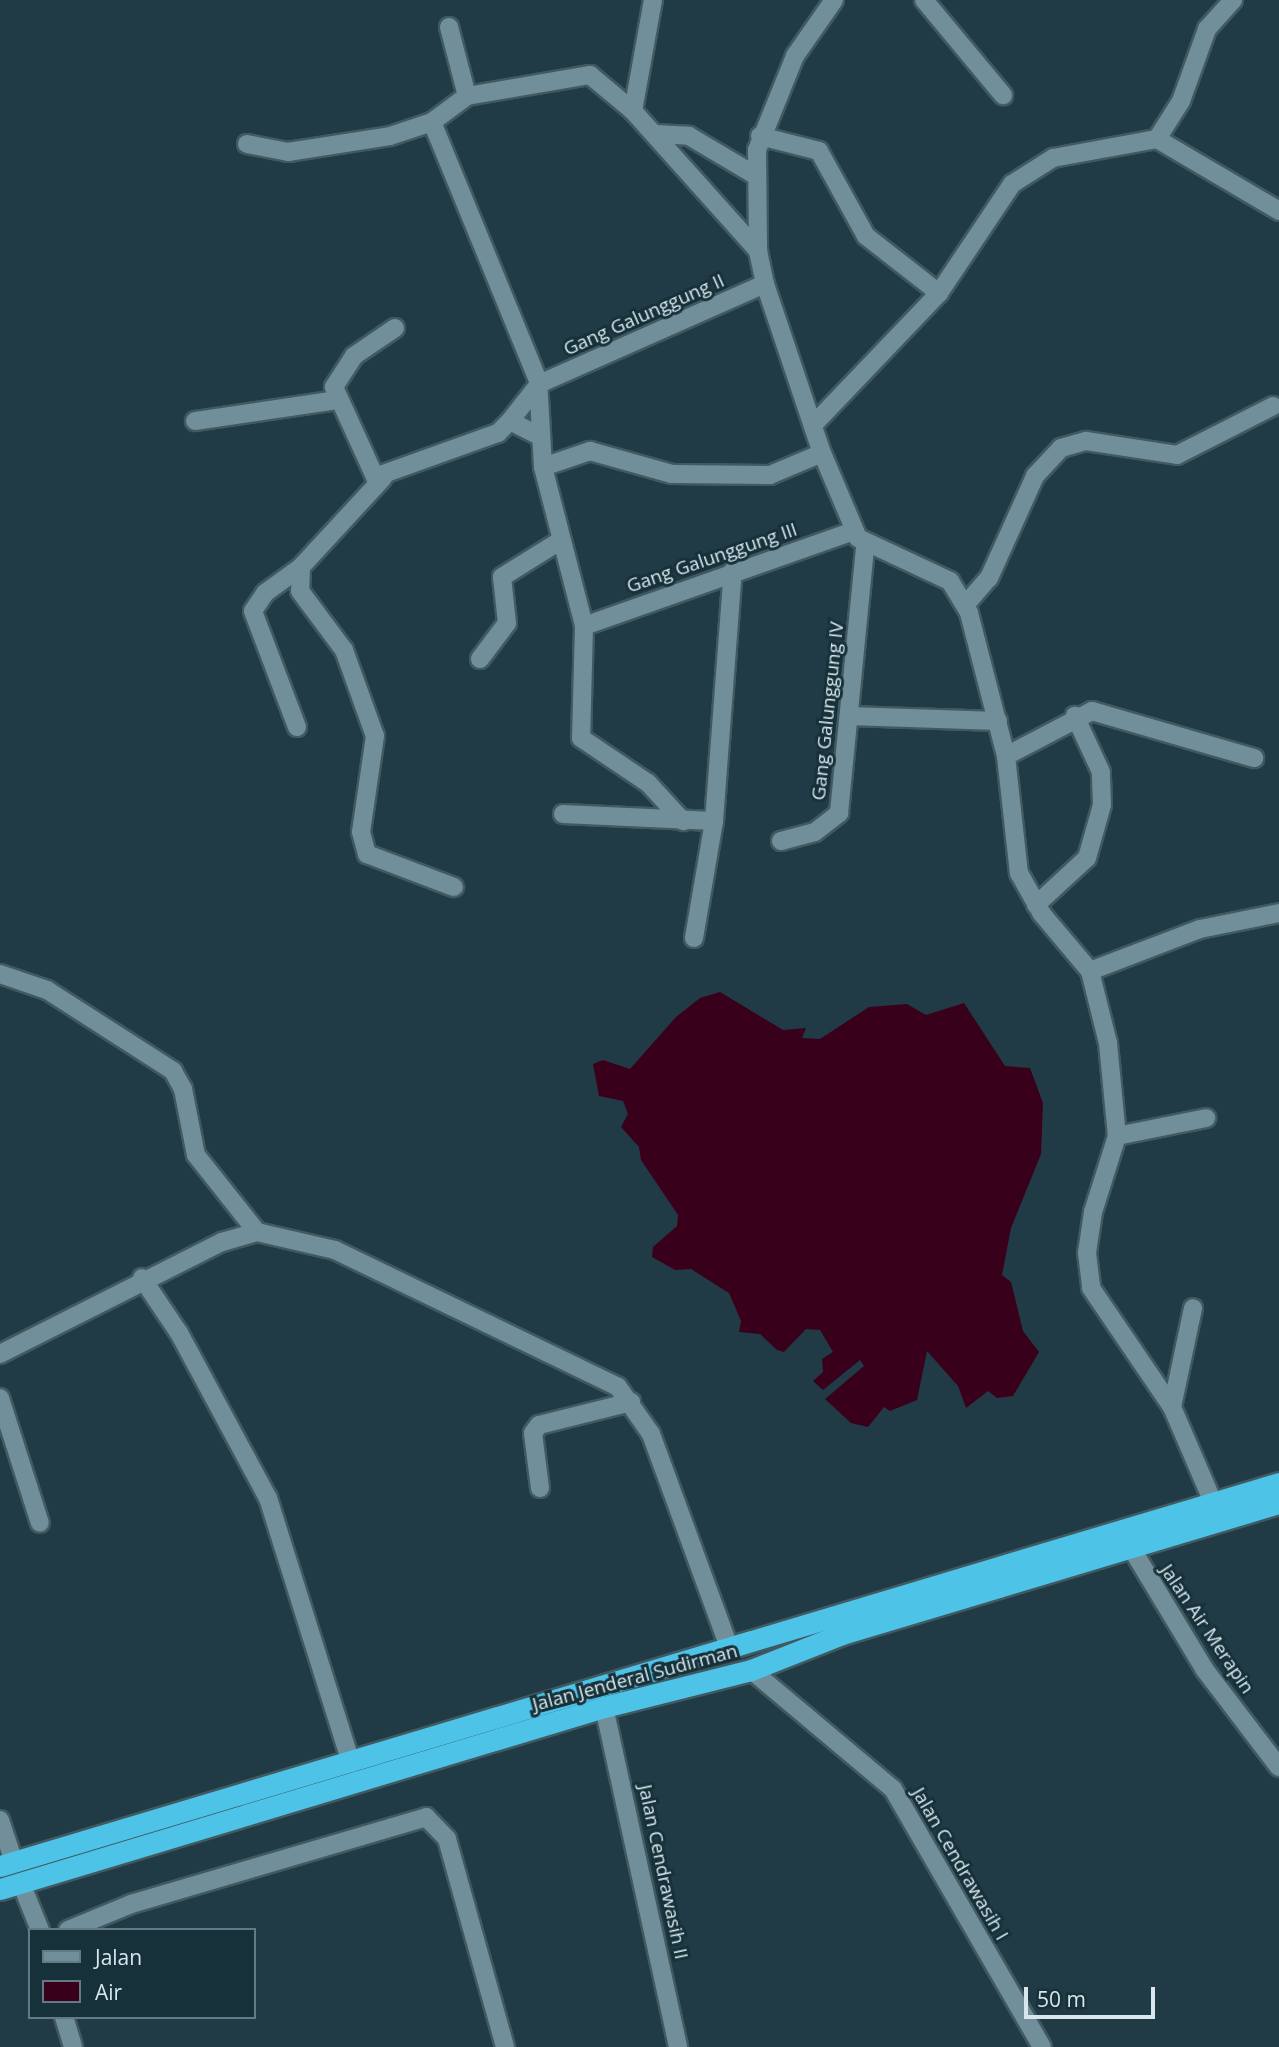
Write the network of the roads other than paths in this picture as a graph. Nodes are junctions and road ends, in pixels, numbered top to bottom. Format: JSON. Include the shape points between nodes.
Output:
{"nodes":[{"id":1,"x":653,"y":0,"type":"edge"},
{"id":2,"x":834,"y":0,"type":"edge"},
{"id":3,"x":924,"y":0,"type":"edge"},
{"id":4,"x":1233,"y":0,"type":"edge"},
{"id":5,"x":449,"y":27,"type":"dead end"},
{"id":6,"x":1003,"y":95,"type":"dead end"},
{"id":7,"x":467,"y":96,"type":"junction"},
{"id":8,"x":634,"y":111,"type":"junction"},
{"id":9,"x":432,"y":122,"type":"junction"},
{"id":10,"x":655,"y":134,"type":"junction"},
{"id":11,"x":760,"y":136,"type":"junction"},
{"id":12,"x":1157,"y":139,"type":"junction"},
{"id":13,"x":247,"y":144,"type":"dead end"},
{"id":14,"x":755,"y":175,"type":"junction"},
{"id":15,"x":1279,"y":211,"type":"edge"},
{"id":16,"x":758,"y":251,"type":"junction"},
{"id":17,"x":765,"y":284,"type":"junction"},
{"id":18,"x":939,"y":293,"type":"junction"},
{"id":19,"x":395,"y":328,"type":"dead end"},
{"id":20,"x":539,"y":384,"type":"junction"},
{"id":21,"x":338,"y":400,"type":"junction"},
{"id":22,"x":1273,"y":406,"type":"dead end"},
{"id":23,"x":195,"y":421,"type":"dead end"},
{"id":24,"x":510,"y":421,"type":"junction"},
{"id":25,"x":814,"y":424,"type":"junction"},
{"id":26,"x":539,"y":436,"type":"junction"},
{"id":27,"x":822,"y":453,"type":"junction"},
{"id":28,"x":543,"y":467,"type":"junction"},
{"id":29,"x":383,"y":478,"type":"junction"},
{"id":30,"x":860,"y":538,"type":"junction"},
{"id":31,"x":558,"y":542,"type":"junction"},
{"id":32,"x":301,"y":567,"type":"junction"},
{"id":33,"x":733,"y":571,"type":"junction"},
{"id":34,"x":966,"y":604,"type":"junction"},
{"id":35,"x":584,"y":626,"type":"junction"},
{"id":36,"x":480,"y":659,"type":"dead end"},
{"id":37,"x":849,"y":716,"type":"junction"},
{"id":38,"x":1075,"y":716,"type":"junction"},
{"id":39,"x":998,"y":721,"type":"junction"},
{"id":40,"x":298,"y":727,"type":"dead end"},
{"id":41,"x":1006,"y":756,"type":"junction"},
{"id":42,"x":1254,"y":758,"type":"dead end"},
{"id":43,"x":563,"y":814,"type":"dead end"},
{"id":44,"x":683,"y":821,"type":"junction"},
{"id":45,"x":714,"y":821,"type":"junction"},
{"id":46,"x":781,"y":841,"type":"dead end"},
{"id":47,"x":454,"y":887,"type":"dead end"},
{"id":48,"x":1036,"y":905,"type":"junction"},
{"id":49,"x":1279,"y":913,"type":"edge"},
{"id":50,"x":694,"y":938,"type":"dead end"},
{"id":51,"x":1090,"y":971,"type":"junction"},
{"id":52,"x":0,"y":974,"type":"edge"},
{"id":53,"x":1206,"y":1118,"type":"dead end"},
{"id":54,"x":1117,"y":1136,"type":"junction"},
{"id":55,"x":257,"y":1232,"type":"junction"},
{"id":56,"x":142,"y":1278,"type":"junction"},
{"id":57,"x":1193,"y":1308,"type":"dead end"},
{"id":58,"x":1,"y":1350,"type":"edge"},
{"id":59,"x":0,"y":1398,"type":"edge"},
{"id":60,"x":631,"y":1402,"type":"junction"},
{"id":61,"x":1172,"y":1407,"type":"junction"},
{"id":62,"x":1279,"y":1483,"type":"edge"},
{"id":63,"x":540,"y":1488,"type":"dead end"},
{"id":64,"x":1213,"y":1502,"type":"junction"},
{"id":65,"x":1279,"y":1503,"type":"edge"},
{"id":66,"x":40,"y":1523,"type":"dead end"},
{"id":67,"x":1129,"y":1545,"type":"junction"},
{"id":68,"x":840,"y":1625,"type":"junction"},
{"id":69,"x":730,"y":1650,"type":"junction"},
{"id":70,"x":751,"y":1670,"type":"junction"},
{"id":71,"x":604,"y":1707,"type":"junction"},
{"id":72,"x":351,"y":1763,"type":"junction"},
{"id":73,"x":1279,"y":1767,"type":"edge"},
{"id":74,"x":0,"y":1820,"type":"edge"},
{"id":75,"x":7,"y":1864,"type":"edge"},
{"id":76,"x":21,"y":1883,"type":"junction"},
{"id":77,"x":0,"y":1889,"type":"edge"},
{"id":78,"x":39,"y":1928,"type":"edge"},
{"id":79,"x":73,"y":1928,"type":"edge"},
{"id":80,"x":65,"y":2019,"type":"edge"},
{"id":81,"x":73,"y":2047,"type":"edge"},
{"id":82,"x":505,"y":2047,"type":"edge"},
{"id":83,"x":678,"y":2047,"type":"edge"},
{"id":84,"x":1042,"y":2047,"type":"edge"}],
"edges":[{"from":1,"to":8,"type":"street"},
{"from":2,"to":11,"type":"street","via":[[795,56]]},
{"from":3,"to":6,"type":"street"},
{"from":4,"to":12,"type":"street","via":[[1207,29],[1181,101]]},
{"from":5,"to":7,"type":"street"},
{"from":7,"to":8,"type":"street","via":[[579,73],[606,82]]},
{"from":7,"to":9,"type":"street"},
{"from":8,"to":10,"type":"street"},
{"from":9,"to":13,"type":"street","via":[[390,136],[288,152]]},
{"from":9,"to":20,"type":"street"},
{"from":10,"to":14,"type":"street","via":[[689,136]]},
{"from":10,"to":16,"type":"street"},
{"from":11,"to":14,"type":"street"},
{"from":11,"to":18,"type":"street","via":[[819,152],[866,236]]},
{"from":12,"to":15,"type":"street"},
{"from":12,"to":18,"type":"street","via":[[1104,145],[1029,171],[1012,184]]},
{"from":14,"to":16,"type":"street"},
{"from":16,"to":17,"type":"street"},
{"from":17,"to":20,"type":"street","name":"Gang Galunggung II"},
{"from":17,"to":25,"type":"street"},
{"from":18,"to":25,"type":"street"},
{"from":19,"to":21,"type":"street","via":[[338,375]]},
{"from":20,"to":24,"type":"street"},
{"from":20,"to":26,"type":"street"},
{"from":21,"to":23,"type":"street"},
{"from":21,"to":29,"type":"street","via":[[371,472]]},
{"from":22,"to":34,"type":"street","via":[[1177,455],[1086,441],[1060,448],[1034,477],[989,578]]},
{"from":24,"to":26,"type":"street"},
{"from":24,"to":29,"type":"street","via":[[498,433],[426,454]]},
{"from":25,"to":27,"type":"street"},
{"from":26,"to":28,"type":"street"},
{"from":27,"to":28,"type":"street","via":[[769,475],[672,474],[590,451]]},
{"from":27,"to":30,"type":"street"},
{"from":28,"to":31,"type":"street"},
{"from":29,"to":32,"type":"street"},
{"from":30,"to":33,"type":"street","name":"Gang Galunggung III"},
{"from":30,"to":34,"type":"street","via":[[950,581]]},
{"from":30,"to":37,"type":"street","name":"Gang Galunggung IV"},
{"from":31,"to":35,"type":"street"},
{"from":31,"to":36,"type":"street","via":[[502,577],[507,623]]},
{"from":32,"to":40,"type":"street","via":[[265,593],[253,611]]},
{"from":32,"to":47,"type":"street","via":[[300,591],[344,650],[375,736],[365,849],[373,860]]},
{"from":33,"to":35,"type":"street","name":"Gang Galunggung III"},
{"from":33,"to":45,"type":"street"},
{"from":34,"to":39,"type":"street"},
{"from":35,"to":44,"type":"street","via":[[583,744],[648,783]]},
{"from":37,"to":39,"type":"street"},
{"from":37,"to":46,"type":"street","name":"Gang Galunggung IV","via":[[839,813],[815,832]]},
{"from":38,"to":41,"type":"street"},
{"from":38,"to":42,"type":"street","via":[[1092,711]]},
{"from":38,"to":48,"type":"street","via":[[1101,772],[1102,805],[1087,858]]},
{"from":39,"to":41,"type":"street"},
{"from":41,"to":48,"type":"street","via":[[1019,873]]},
{"from":43,"to":44,"type":"street"},
{"from":44,"to":45,"type":"street"},
{"from":45,"to":50,"type":"street"},
{"from":48,"to":51,"type":"street"},
{"from":49,"to":51,"type":"street","via":[[1200,929]]},
{"from":51,"to":54,"type":"street","via":[[1108,1043]]},
{"from":52,"to":55,"type":"street","via":[[47,990],[173,1071],[183,1090],[191,1146]]},
{"from":53,"to":54,"type":"street"},
{"from":54,"to":61,"type":"street","via":[[1093,1212],[1089,1276],[1100,1304]]},
{"from":55,"to":56,"type":"street","via":[[188,1254]]},
{"from":55,"to":60,"type":"street","via":[[335,1250],[542,1347],[618,1387]]},
{"from":56,"to":58,"type":"street"},
{"from":56,"to":72,"type":"street","via":[[179,1333],[268,1498]]},
{"from":57,"to":61,"type":"street"},
{"from":59,"to":66,"type":"street"},
{"from":60,"to":63,"type":"street","via":[[539,1425],[533,1433]]},
{"from":60,"to":69,"type":"street","via":[[651,1434]]},
{"from":61,"to":64,"type":"street"},
{"from":62,"to":64,"type":"highway","name":"Jalan Jenderal Sudirman"},
{"from":64,"to":68,"type":"highway","name":"Jalan Jenderal Sudirman"},
{"from":65,"to":67,"type":"highway","name":"Jalan Jenderal Sudirman"},
{"from":67,"to":68,"type":"highway","name":"Jalan Jenderal Sudirman"},
{"from":67,"to":73,"type":"street","name":"Jalan Air Merapin","via":[[1205,1670]]},
{"from":68,"to":69,"type":"highway","name":"Jalan Jenderal Sudirman"},
{"from":68,"to":70,"type":"highway","name":"Jalan Jenderal Sudirman"},
{"from":69,"to":72,"type":"highway","name":"Jalan Jenderal Sudirman"},
{"from":70,"to":71,"type":"highway","name":"Jalan Jenderal Sudirman"},
{"from":70,"to":84,"type":"street","name":"Jalan Cendrawasih I","via":[[893,1789]]},
{"from":71,"to":76,"type":"highway","name":"Jalan Jenderal Sudirman"},
{"from":71,"to":83,"type":"street","name":"Jalan Cendrawasih II"},
{"from":72,"to":75,"type":"highway","name":"Jalan Jenderal Sudirman"},
{"from":74,"to":75,"type":"street"},
{"from":76,"to":77,"type":"highway","name":"Jalan Jenderal Sudirman"},
{"from":76,"to":78,"type":"street"},
{"from":79,"to":82,"type":"street","via":[[131,1904],[426,1817],[447,1839]]},
{"from":80,"to":81,"type":"street"}]}
